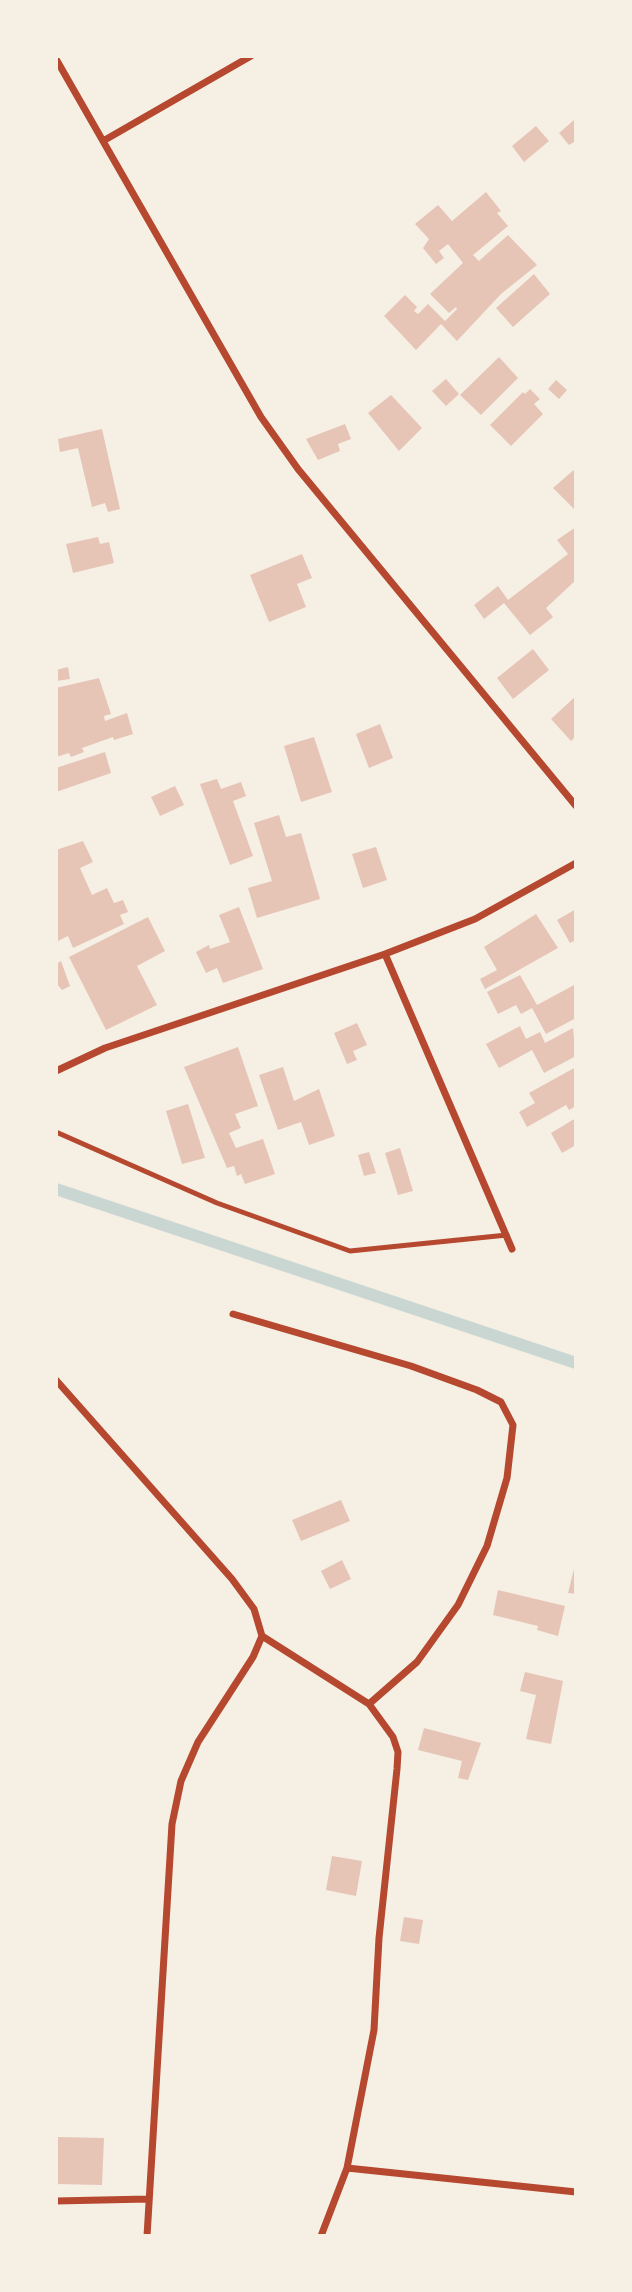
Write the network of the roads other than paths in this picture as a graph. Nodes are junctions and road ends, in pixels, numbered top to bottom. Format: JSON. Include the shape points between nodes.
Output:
{"nodes":[{"id":1,"x":251,"y":56,"type":"edge"},
{"id":2,"x":56,"y":59,"type":"edge"},
{"id":3,"x":103,"y":141,"type":"junction"},
{"id":4,"x":576,"y":806,"type":"edge"},
{"id":5,"x":576,"y":863,"type":"edge"},
{"id":6,"x":385,"y":954,"type":"junction"},
{"id":7,"x":56,"y":1071,"type":"edge"},
{"id":8,"x":56,"y":1132,"type":"edge"},
{"id":9,"x":507,"y":1235,"type":"junction"},
{"id":10,"x":512,"y":1249,"type":"dead end"},
{"id":11,"x":233,"y":1314,"type":"dead end"},
{"id":12,"x":56,"y":1380,"type":"edge"},
{"id":13,"x":262,"y":1636,"type":"junction"},
{"id":14,"x":369,"y":1704,"type":"junction"},
{"id":15,"x":347,"y":2168,"type":"junction"},
{"id":16,"x":576,"y":2192,"type":"edge"},
{"id":17,"x":148,"y":2199,"type":"junction"},
{"id":18,"x":56,"y":2201,"type":"edge"},
{"id":19,"x":147,"y":2236,"type":"edge"},
{"id":20,"x":321,"y":2236,"type":"edge"}],
"edges":[{"from":1,"to":3,"type":"street"},
{"from":2,"to":3,"type":"street"},
{"from":3,"to":4,"type":"street","via":[[261,416],[298,469]]},
{"from":5,"to":6,"type":"street","via":[[475,919]]},
{"from":6,"to":7,"type":"street","via":[[105,1048]]},
{"from":6,"to":9,"type":"street"},
{"from":8,"to":9,"type":"lane","via":[[217,1203],[350,1251]]},
{"from":9,"to":10,"type":"street"},
{"from":11,"to":14,"type":"street","via":[[477,1390],[500,1402],[513,1425],[507,1478],[487,1546],[458,1605],[417,1662]]},
{"from":12,"to":13,"type":"street","via":[[232,1580],[254,1609]]},
{"from":13,"to":14,"type":"street"},
{"from":13,"to":17,"type":"street","via":[[198,1742],[181,1780],[172,1825]]},
{"from":14,"to":15,"type":"street","via":[[398,1752],[374,2030]]},
{"from":15,"to":16,"type":"street"},
{"from":15,"to":20,"type":"street"},
{"from":17,"to":18,"type":"street"},
{"from":17,"to":19,"type":"street"}]}
